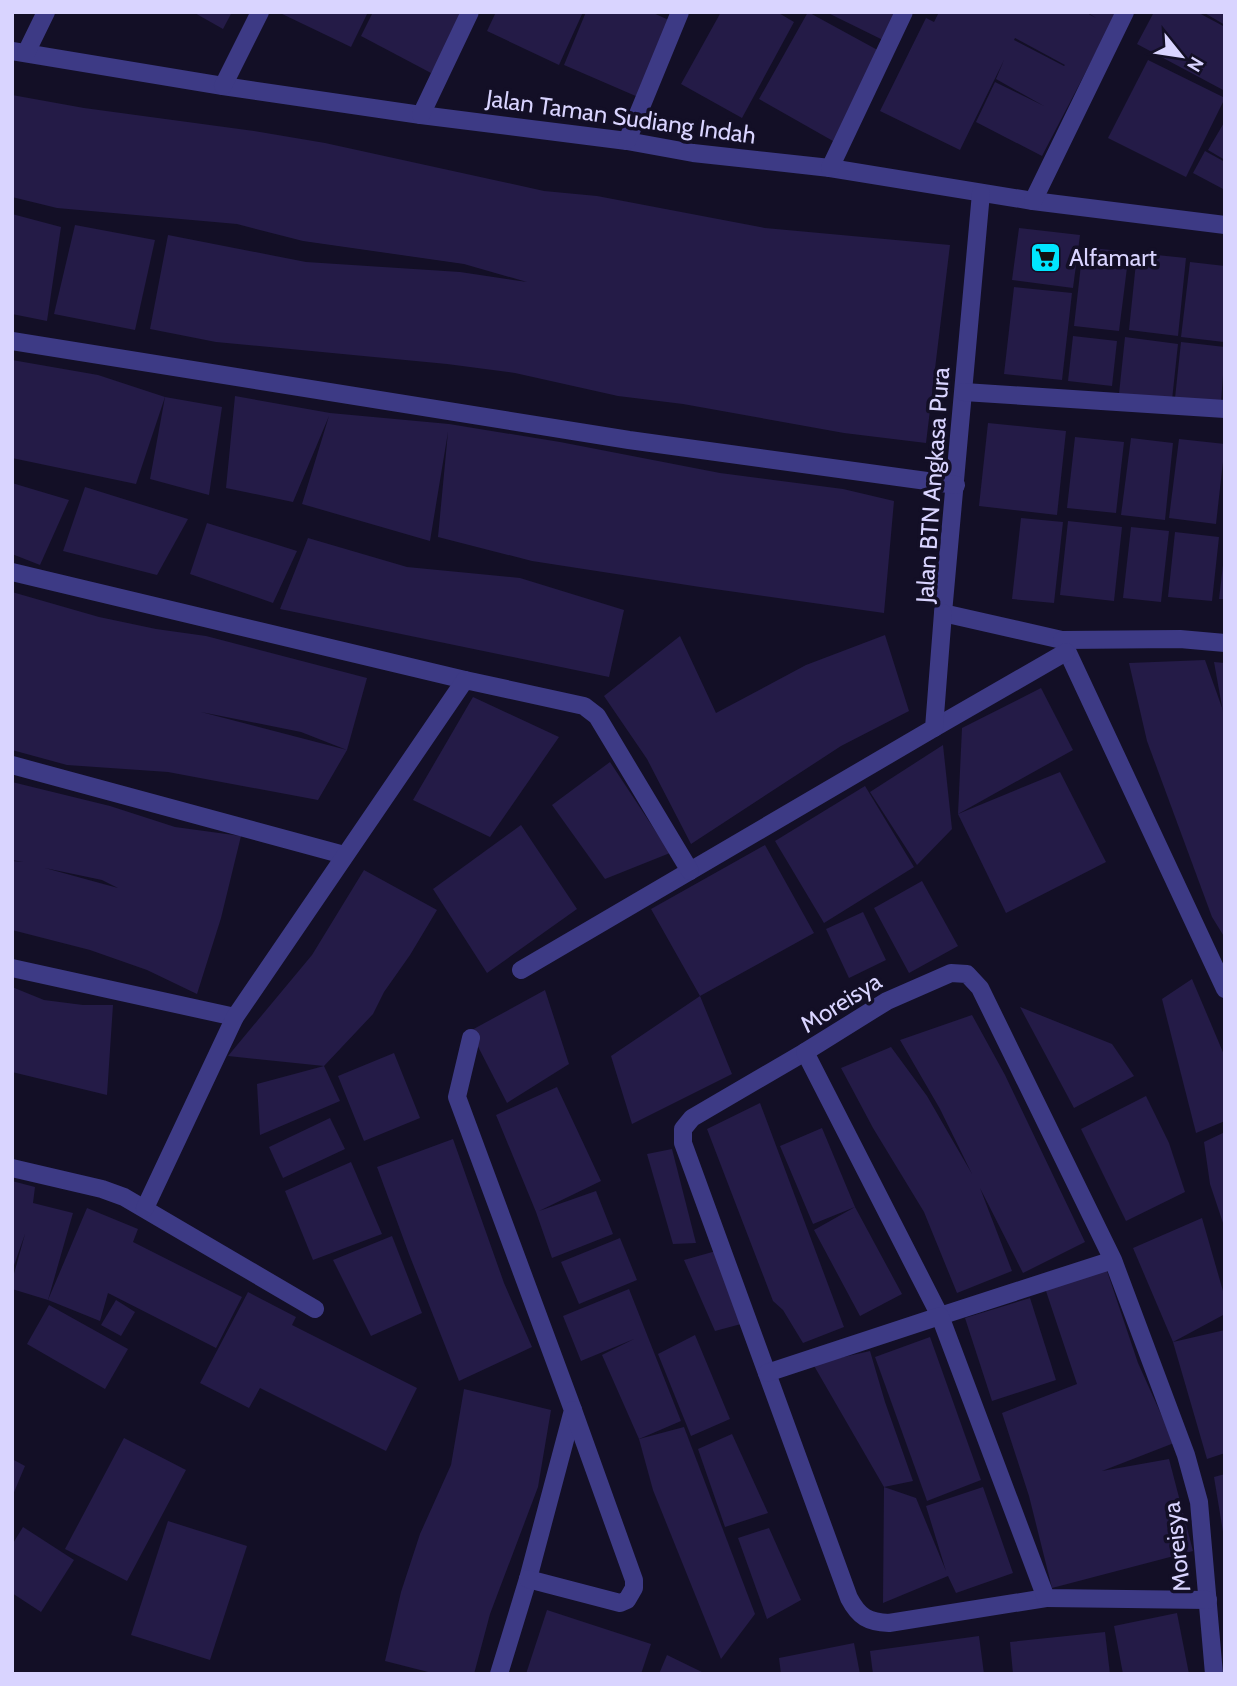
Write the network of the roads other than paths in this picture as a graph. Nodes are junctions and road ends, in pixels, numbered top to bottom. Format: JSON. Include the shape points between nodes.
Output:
{"nodes":[{"id":1,"x":46,"y":12,"type":"edge"},
{"id":2,"x":260,"y":12,"type":"edge"},
{"id":3,"x":470,"y":12,"type":"edge"},
{"id":4,"x":680,"y":12,"type":"edge"},
{"id":5,"x":904,"y":12,"type":"edge"},
{"id":6,"x":1125,"y":12,"type":"edge"},
{"id":7,"x":19,"y":52,"type":"edge"},
{"id":8,"x":223,"y":86,"type":"junction"},
{"id":9,"x":421,"y":115,"type":"junction"},
{"id":10,"x":627,"y":141,"type":"junction"},
{"id":11,"x":830,"y":168,"type":"junction"},
{"id":12,"x":981,"y":193,"type":"junction"},
{"id":13,"x":1033,"y":201,"type":"junction"},
{"id":14,"x":1225,"y":225,"type":"edge"},
{"id":15,"x":12,"y":341,"type":"edge"},
{"id":16,"x":964,"y":392,"type":"junction"},
{"id":17,"x":1225,"y":409,"type":"edge"},
{"id":18,"x":956,"y":485,"type":"junction"},
{"id":19,"x":12,"y":572,"type":"edge"},
{"id":20,"x":943,"y":613,"type":"junction"},
{"id":21,"x":1225,"y":643,"type":"edge"},
{"id":22,"x":1064,"y":646,"type":"junction"},
{"id":23,"x":465,"y":680,"type":"junction"},
{"id":24,"x":934,"y":728,"type":"junction"},
{"id":25,"x":12,"y":765,"type":"edge"},
{"id":26,"x":344,"y":855,"type":"junction"},
{"id":27,"x":690,"y":871,"type":"junction"},
{"id":28,"x":12,"y":968,"type":"edge"},
{"id":29,"x":521,"y":970,"type":"dead end"},
{"id":30,"x":1225,"y":989,"type":"edge"},
{"id":31,"x":235,"y":1017,"type":"junction"},
{"id":32,"x":471,"y":1038,"type":"dead end"},
{"id":33,"x":805,"y":1052,"type":"junction"},
{"id":34,"x":12,"y":1168,"type":"edge"},
{"id":35,"x":145,"y":1208,"type":"junction"},
{"id":36,"x":1113,"y":1260,"type":"junction"},
{"id":37,"x":315,"y":1309,"type":"dead end"},
{"id":38,"x":940,"y":1316,"type":"junction"},
{"id":39,"x":767,"y":1373,"type":"junction"},
{"id":40,"x":573,"y":1410,"type":"junction"},
{"id":41,"x":528,"y":1579,"type":"junction"},
{"id":42,"x":1046,"y":1598,"type":"junction"},
{"id":43,"x":1208,"y":1600,"type":"junction"},
{"id":44,"x":499,"y":1674,"type":"edge"},
{"id":45,"x":1214,"y":1674,"type":"edge"}],
"edges":[{"from":1,"to":7,"type":"street"},
{"from":2,"to":8,"type":"street"},
{"from":3,"to":9,"type":"street"},
{"from":4,"to":10,"type":"street"},
{"from":5,"to":11,"type":"street"},
{"from":6,"to":13,"type":"street"},
{"from":7,"to":8,"type":"street","name":"Jalan Taman Sudiang Indah"},
{"from":8,"to":9,"type":"street","name":"Jalan Taman Sudiang Indah"},
{"from":9,"to":10,"type":"street","name":"Jalan Taman Sudiang Indah"},
{"from":10,"to":11,"type":"street","name":"Jalan Taman Sudiang Indah"},
{"from":11,"to":12,"type":"street","name":"Jalan Taman Sudiang Indah"},
{"from":12,"to":13,"type":"street","name":"Jalan Taman Sudiang Indah"},
{"from":12,"to":16,"type":"street","name":"Jalan BTN Angkasa Pura"},
{"from":13,"to":14,"type":"street","name":"Jalan Taman Sudiang Indah"},
{"from":15,"to":18,"type":"street","via":[[629,440]]},
{"from":16,"to":17,"type":"street"},
{"from":16,"to":18,"type":"street","name":"Jalan BTN Angkasa Pura"},
{"from":18,"to":20,"type":"street","name":"Jalan BTN Angkasa Pura"},
{"from":19,"to":23,"type":"street"},
{"from":20,"to":22,"type":"street","name":"Jalan BTN Angkasa Pura"},
{"from":20,"to":24,"type":"street"},
{"from":21,"to":22,"type":"street","name":"Jalan BTN Angkasa Pura","via":[[1180,639]]},
{"from":22,"to":24,"type":"street"},
{"from":22,"to":30,"type":"street"},
{"from":23,"to":26,"type":"street"},
{"from":23,"to":27,"type":"street","via":[[584,706],[597,716]]},
{"from":24,"to":27,"type":"street"},
{"from":25,"to":26,"type":"street"},
{"from":26,"to":31,"type":"street"},
{"from":27,"to":29,"type":"street"},
{"from":28,"to":31,"type":"street"},
{"from":31,"to":35,"type":"street"},
{"from":32,"to":40,"type":"street","via":[[457,1097]]},
{"from":33,"to":36,"type":"street","name":"Moreisya","via":[[887,1001],[951,973],[967,974],[980,988]]},
{"from":33,"to":38,"type":"street","name":"Moreisya"},
{"from":33,"to":39,"type":"street","via":[[692,1118],[683,1129],[683,1143]]},
{"from":34,"to":35,"type":"street","via":[[102,1189]]},
{"from":35,"to":37,"type":"street"},
{"from":36,"to":38,"type":"street"},
{"from":36,"to":43,"type":"street","name":"Moreisya","via":[[1192,1475],[1199,1502]]},
{"from":38,"to":39,"type":"street"},
{"from":38,"to":42,"type":"street","name":"Moreisya"},
{"from":39,"to":42,"type":"street","via":[[849,1598],[863,1618],[888,1623]]},
{"from":40,"to":41,"type":"street"},
{"from":40,"to":41,"type":"street","via":[[634,1588],[620,1603]]},
{"from":41,"to":44,"type":"street"},
{"from":42,"to":43,"type":"street"},
{"from":43,"to":45,"type":"street","name":"Moreisya"}]}
